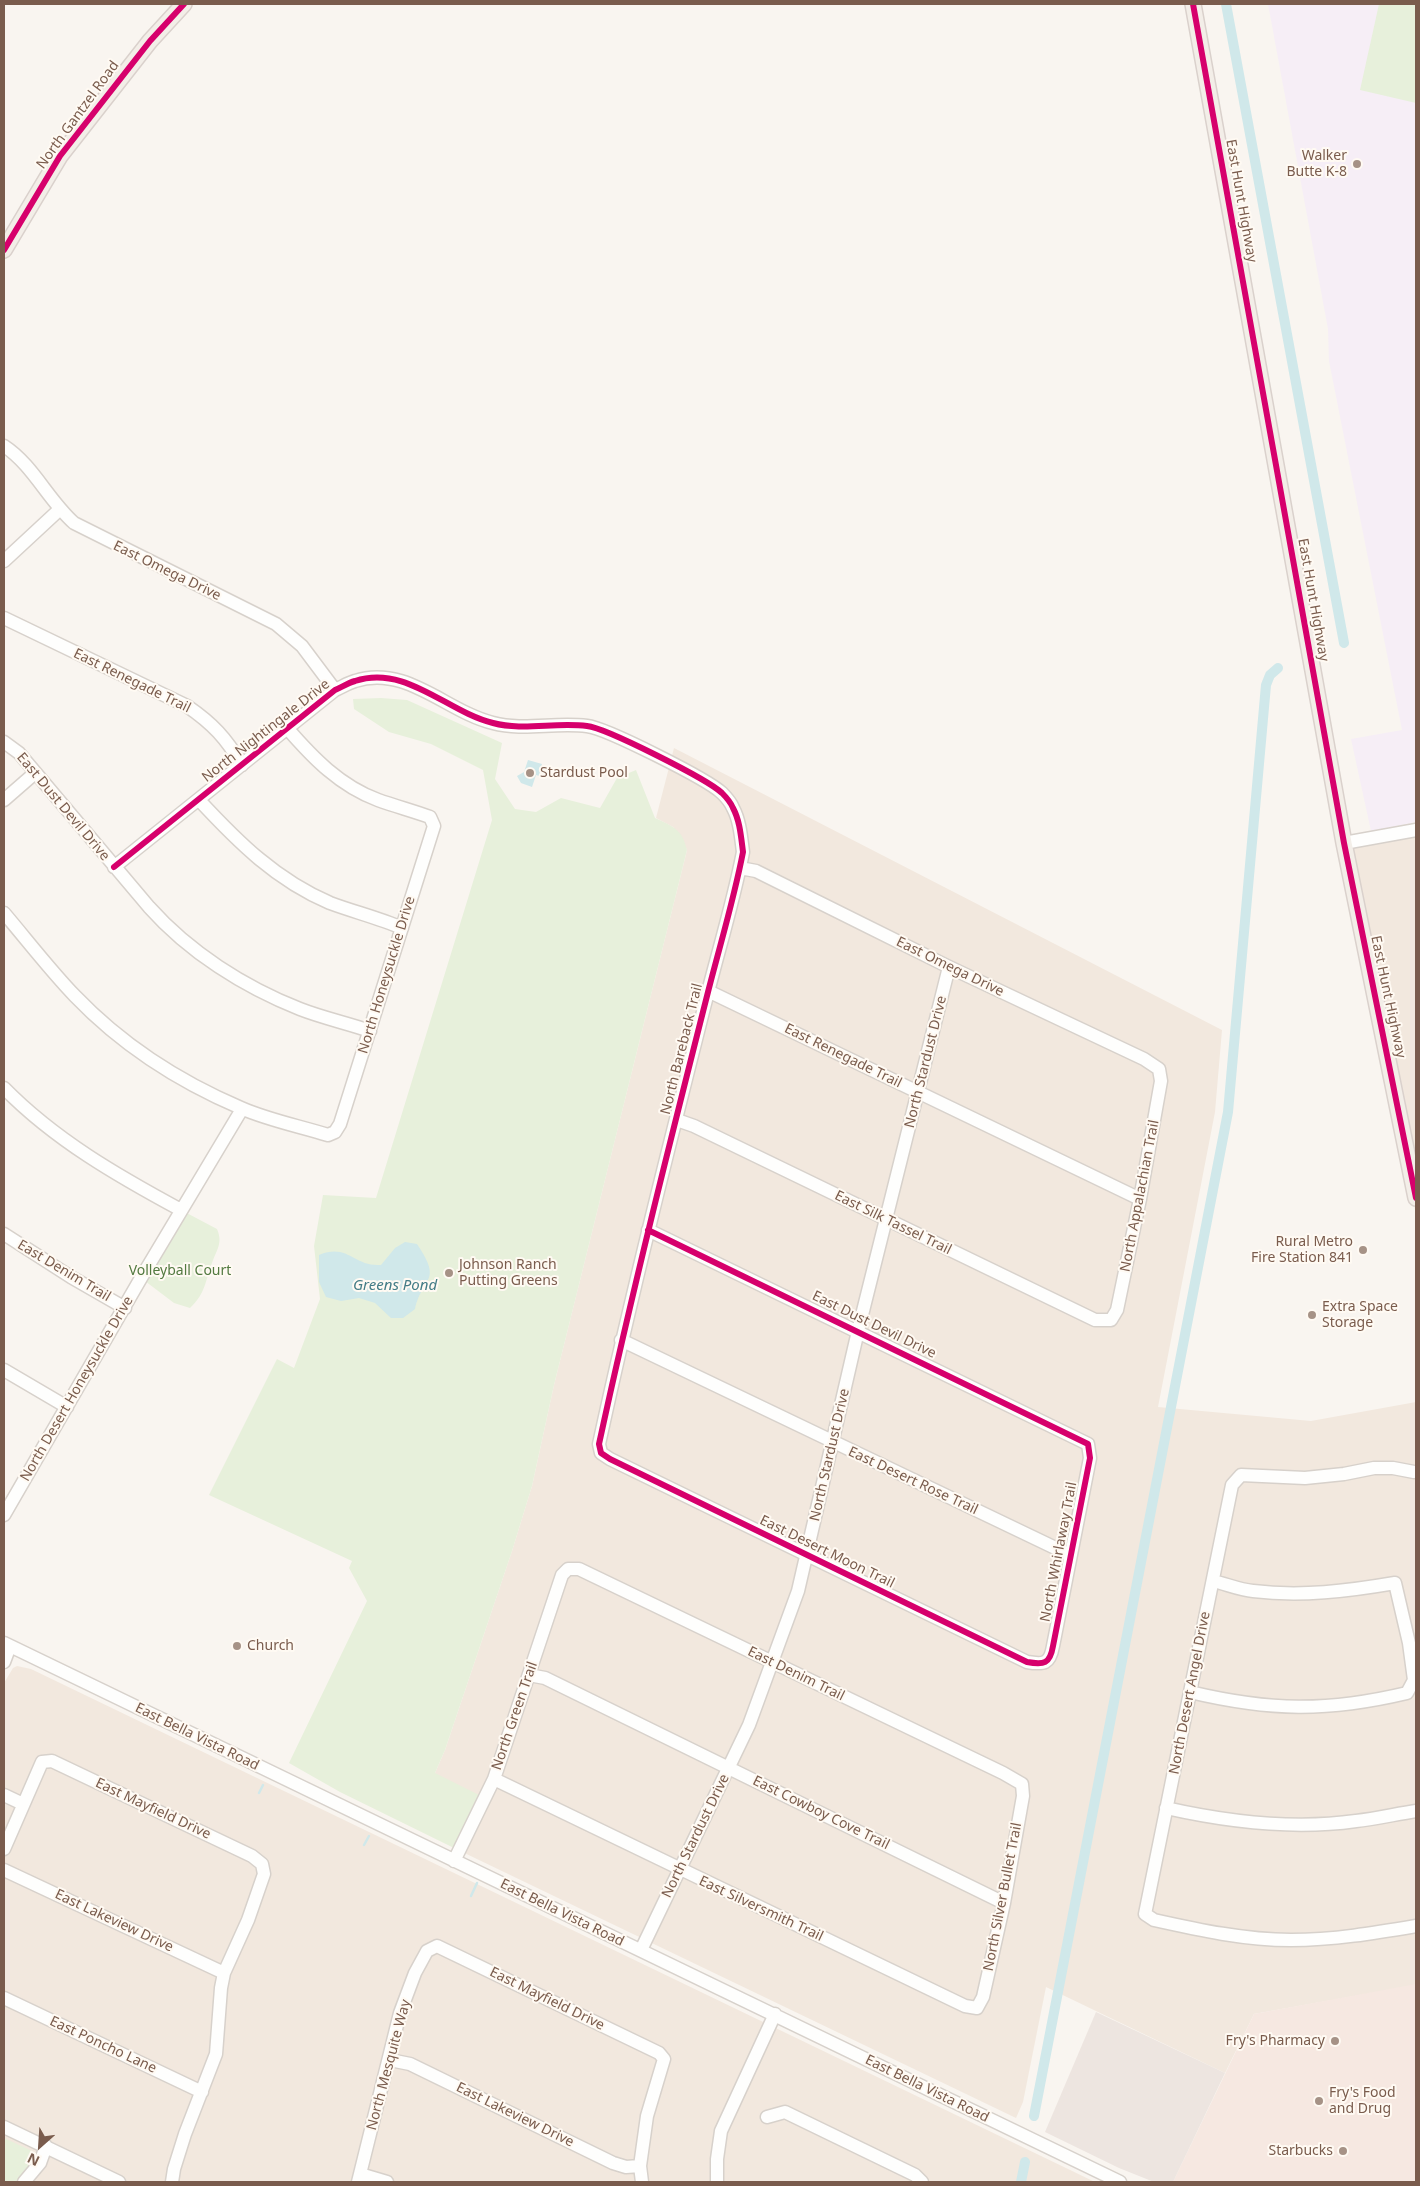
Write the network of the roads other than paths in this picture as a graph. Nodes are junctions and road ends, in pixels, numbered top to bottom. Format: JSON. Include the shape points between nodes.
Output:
{"nodes":[{"id":1,"x":184,"y":4,"type":"edge"},
{"id":2,"x":1192,"y":4,"type":"edge"},
{"id":3,"x":4,"y":250,"type":"edge"},
{"id":4,"x":4,"y":446,"type":"edge"},
{"id":5,"x":60,"y":510,"type":"junction"},
{"id":6,"x":4,"y":561,"type":"edge"},
{"id":7,"x":4,"y":618,"type":"edge"},
{"id":8,"x":335,"y":690,"type":"junction"},
{"id":9,"x":287,"y":728,"type":"junction"},
{"id":10,"x":596,"y":728,"type":"joint"},
{"id":11,"x":4,"y":742,"type":"edge"},
{"id":12,"x":242,"y":765,"type":"junction"},
{"id":13,"x":35,"y":773,"type":"junction"},
{"id":14,"x":4,"y":800,"type":"edge"},
{"id":15,"x":199,"y":800,"type":"junction"},
{"id":16,"x":1416,"y":830,"type":"edge"},
{"id":17,"x":1344,"y":843,"type":"junction"},
{"id":18,"x":114,"y":868,"type":"junction"},
{"id":19,"x":740,"y":868,"type":"junction"},
{"id":20,"x":4,"y":913,"type":"edge"},
{"id":21,"x":402,"y":928,"type":"junction"},
{"id":22,"x":949,"y":967,"type":"junction"},
{"id":23,"x":708,"y":991,"type":"junction"},
{"id":24,"x":370,"y":1031,"type":"junction"},
{"id":25,"x":1159,"y":1069,"type":"joint"},
{"id":26,"x":4,"y":1088,"type":"edge"},
{"id":27,"x":919,"y":1092,"type":"junction"},
{"id":28,"x":242,"y":1109,"type":"junction"},
{"id":29,"x":677,"y":1120,"type":"junction"},
{"id":30,"x":1416,"y":1198,"type":"edge"},
{"id":31,"x":1140,"y":1199,"type":"junction"},
{"id":32,"x":181,"y":1210,"type":"junction"},
{"id":33,"x":886,"y":1219,"type":"junction"},
{"id":34,"x":648,"y":1230,"type":"junction"},
{"id":35,"x":4,"y":1234,"type":"edge"},
{"id":36,"x":124,"y":1308,"type":"junction"},
{"id":37,"x":1111,"y":1320,"type":"joint"},
{"id":38,"x":858,"y":1331,"type":"junction"},
{"id":39,"x":621,"y":1340,"type":"junction"},
{"id":40,"x":4,"y":1370,"type":"edge"},
{"id":41,"x":67,"y":1407,"type":"junction"},
{"id":42,"x":833,"y":1443,"type":"junction"},
{"id":43,"x":1088,"y":1444,"type":"joint"},
{"id":44,"x":601,"y":1453,"type":"joint"},
{"id":45,"x":1414,"y":1472,"type":"dead end"},
{"id":46,"x":6,"y":1507,"type":"edge"},
{"id":47,"x":1070,"y":1555,"type":"junction"},
{"id":48,"x":807,"y":1556,"type":"junction"},
{"id":49,"x":568,"y":1569,"type":"joint"},
{"id":50,"x":1212,"y":1581,"type":"junction"},
{"id":51,"x":1413,"y":1643,"type":"edge"},
{"id":52,"x":7,"y":1644,"type":"edge"},
{"id":53,"x":4,"y":1662,"type":"edge"},
{"id":54,"x":772,"y":1662,"type":"junction"},
{"id":55,"x":1046,"y":1662,"type":"joint"},
{"id":56,"x":529,"y":1675,"type":"junction"},
{"id":57,"x":1190,"y":1692,"type":"junction"},
{"id":58,"x":729,"y":1768,"type":"junction"},
{"id":59,"x":494,"y":1779,"type":"junction"},
{"id":60,"x":1022,"y":1784,"type":"joint"},
{"id":61,"x":4,"y":1796,"type":"edge"},
{"id":62,"x":23,"y":1804,"type":"junction"},
{"id":63,"x":1166,"y":1808,"type":"junction"},
{"id":64,"x":1416,"y":1811,"type":"edge"},
{"id":65,"x":4,"y":1849,"type":"edge"},
{"id":66,"x":454,"y":1861,"type":"junction"},
{"id":67,"x":4,"y":1870,"type":"edge"},
{"id":68,"x":680,"y":1870,"type":"junction"},
{"id":69,"x":1004,"y":1903,"type":"junction"},
{"id":70,"x":1416,"y":1926,"type":"edge"},
{"id":71,"x":641,"y":1950,"type":"junction"},
{"id":72,"x":427,"y":1951,"type":"joint"},
{"id":73,"x":224,"y":1973,"type":"junction"},
{"id":74,"x":4,"y":1998,"type":"edge"},
{"id":75,"x":977,"y":2008,"type":"joint"},
{"id":76,"x":775,"y":2014,"type":"junction"},
{"id":77,"x":390,"y":2060,"type":"junction"},
{"id":78,"x":202,"y":2092,"type":"junction"},
{"id":79,"x":767,"y":2117,"type":"dead end"},
{"id":80,"x":4,"y":2127,"type":"edge"},
{"id":81,"x":46,"y":2146,"type":"junction"},
{"id":82,"x":640,"y":2166,"type":"junction"},
{"id":83,"x":359,"y":2178,"type":"edge"},
{"id":84,"x":24,"y":2182,"type":"edge"},
{"id":85,"x":119,"y":2182,"type":"edge"},
{"id":86,"x":172,"y":2182,"type":"edge"},
{"id":87,"x":386,"y":2182,"type":"edge"},
{"id":88,"x":642,"y":2182,"type":"edge"},
{"id":89,"x":717,"y":2182,"type":"edge"},
{"id":90,"x":922,"y":2182,"type":"edge"},
{"id":91,"x":1120,"y":2182,"type":"edge"}],
"edges":[{"from":1,"to":3,"type":"main road","name":"North Gantzel Road","via":[[144,48],[72,140]]},
{"from":2,"to":17,"type":"main road","name":"East Hunt Highway"},
{"from":4,"to":5,"type":"street","name":"East Omega Drive","via":[[29,470]]},
{"from":5,"to":6,"type":"street"},
{"from":5,"to":8,"type":"street","name":"East Omega Drive","via":[[89,532],[276,624],[302,646]]},
{"from":7,"to":12,"type":"street","name":"East Renegade Trail","via":[[187,706],[210,722],[229,743]]},
{"from":8,"to":9,"type":"street","name":"North Nightingale Drive"},
{"from":8,"to":10,"type":"street","name":"North Nightingale Drive","via":[[356,680],[387,677],[416,686],[478,720],[506,727],[565,724]]},
{"from":9,"to":12,"type":"street","name":"North Nightingale Drive"},
{"from":9,"to":21,"type":"street","name":"North Honeysuckle Drive","via":[[317,762],[351,787],[377,800],[430,817],[434,826]]},
{"from":10,"to":19,"type":"street","name":"North Bareback Trail","via":[[664,760],[721,792],[733,808],[740,826],[744,852]]},
{"from":11,"to":13,"type":"street","name":"East Dust Devil Drive","via":[[19,753]]},
{"from":12,"to":15,"type":"street","name":"North Nightingale Drive"},
{"from":13,"to":14,"type":"street"},
{"from":13,"to":18,"type":"street","name":"East Dust Devil Drive"},
{"from":15,"to":18,"type":"street","name":"North Nightingale Drive"},
{"from":15,"to":21,"type":"street","via":[[252,855],[302,889],[331,903]]},
{"from":16,"to":17,"type":"street"},
{"from":17,"to":30,"type":"main road","name":"East Hunt Highway"},
{"from":18,"to":24,"type":"street","name":"East Dust Devil Drive","via":[[166,926],[211,962],[240,980],[301,1009]]},
{"from":19,"to":22,"type":"street","name":"East Omega Drive","via":[[756,871]]},
{"from":19,"to":23,"type":"street","name":"North Bareback Trail"},
{"from":20,"to":28,"type":"street","via":[[76,996],[113,1032],[198,1088]]},
{"from":21,"to":24,"type":"street","name":"North Honeysuckle Drive"},
{"from":22,"to":25,"type":"street","name":"East Omega Drive"},
{"from":22,"to":27,"type":"street","name":"North Stardust Drive"},
{"from":23,"to":27,"type":"street","name":"East Renegade Trail"},
{"from":23,"to":29,"type":"street","name":"North Bareback Trail"},
{"from":24,"to":28,"type":"street","name":"North Honeysuckle Drive","via":[[335,1132],[328,1135]]},
{"from":25,"to":31,"type":"street","name":"North Appalachian Trail","via":[[1161,1081]]},
{"from":26,"to":32,"type":"street","via":[[78,1150]]},
{"from":27,"to":31,"type":"street","name":"East Renegade Trail"},
{"from":27,"to":33,"type":"street","name":"North Stardust Drive"},
{"from":28,"to":32,"type":"street","name":"North Desert Honeysuckle Drive"},
{"from":29,"to":33,"type":"street","name":"East Silk Tassel Trail"},
{"from":29,"to":34,"type":"street","name":"North Bareback Trail"},
{"from":31,"to":37,"type":"street","name":"North Appalachian Trail","via":[[1117,1310]]},
{"from":32,"to":36,"type":"street","name":"North Desert Honeysuckle Drive"},
{"from":33,"to":37,"type":"street","name":"East Silk Tassel Trail","via":[[1095,1320]]},
{"from":33,"to":38,"type":"street","name":"North Stardust Drive"},
{"from":34,"to":38,"type":"street","name":"East Dust Devil Drive"},
{"from":34,"to":39,"type":"street","name":"North Bareback Trail"},
{"from":35,"to":36,"type":"street","name":"East Denim Trail"},
{"from":36,"to":41,"type":"street","name":"North Desert Honeysuckle Drive"},
{"from":38,"to":42,"type":"street","name":"North Stardust Drive"},
{"from":38,"to":43,"type":"street","name":"East Dust Devil Drive"},
{"from":39,"to":42,"type":"street","name":"East Desert Rose Trail"},
{"from":39,"to":44,"type":"street","name":"North Bareback Trail","via":[[599,1444]]},
{"from":40,"to":41,"type":"street"},
{"from":41,"to":46,"type":"street","name":"North Desert Honeysuckle Drive"},
{"from":42,"to":47,"type":"street","name":"East Desert Rose Trail"},
{"from":42,"to":48,"type":"street","name":"North Stardust Drive"},
{"from":43,"to":47,"type":"street","name":"North Whirlaway Trail","via":[[1090,1458]]},
{"from":44,"to":48,"type":"street","name":"East Desert Moon Trail"},
{"from":45,"to":50,"type":"street","name":"North Desert Angel Drive","via":[[1374,1468],[1305,1478],[1241,1475],[1232,1485]]},
{"from":47,"to":55,"type":"street","name":"North Whirlaway Trail","via":[[1051,1656]]},
{"from":48,"to":54,"type":"street","name":"North Stardust Drive"},
{"from":48,"to":55,"type":"street","name":"East Desert Moon Trail","via":[[1027,1662]]},
{"from":49,"to":54,"type":"street","name":"East Denim Trail","via":[[579,1569]]},
{"from":49,"to":56,"type":"street","name":"North Green Trail","via":[[562,1575]]},
{"from":50,"to":51,"type":"street","via":[[1252,1591],[1299,1594],[1395,1583]]},
{"from":50,"to":57,"type":"street","name":"North Desert Angel Drive"},
{"from":51,"to":57,"type":"street","via":[[1414,1680],[1407,1693],[1340,1706],[1290,1708],[1234,1703]]},
{"from":52,"to":53,"type":"street"},
{"from":52,"to":66,"type":"street","name":"East Bella Vista Road"},
{"from":54,"to":58,"type":"street","name":"North Stardust Drive"},
{"from":54,"to":60,"type":"street","name":"East Denim Trail"},
{"from":56,"to":58,"type":"street","name":"East Cowboy Cove Trail","via":[[545,1678]]},
{"from":56,"to":59,"type":"street","name":"North Green Trail"},
{"from":57,"to":63,"type":"street","name":"North Desert Angel Drive"},
{"from":58,"to":68,"type":"street","name":"North Stardust Drive"},
{"from":58,"to":69,"type":"street","name":"East Cowboy Cove Trail"},
{"from":59,"to":66,"type":"street","name":"North Green Trail"},
{"from":59,"to":68,"type":"street","name":"East Silversmith Trail"},
{"from":60,"to":69,"type":"street","name":"North Silver Bullet Trail","via":[[1023,1796]]},
{"from":61,"to":62,"type":"street"},
{"from":62,"to":65,"type":"street"},
{"from":62,"to":73,"type":"street","name":"East Mayfield Drive","via":[[42,1762],[52,1761],[252,1856],[262,1864],[264,1874],[248,1920]]},
{"from":63,"to":64,"type":"street","via":[[1255,1823],[1307,1825]]},
{"from":63,"to":70,"type":"street","name":"North Desert Angel Drive","via":[[1145,1914],[1154,1920],[1234,1936],[1290,1940]]},
{"from":66,"to":71,"type":"street","name":"East Bella Vista Road"},
{"from":67,"to":73,"type":"street","name":"East Lakeview Drive"},
{"from":68,"to":71,"type":"street","name":"North Stardust Drive"},
{"from":68,"to":75,"type":"street","name":"East Silversmith Trail","via":[[965,2006]]},
{"from":69,"to":75,"type":"street","name":"North Silver Bullet Trail"},
{"from":71,"to":76,"type":"street","name":"East Bella Vista Road"},
{"from":72,"to":77,"type":"street","name":"North Mesquite Way","via":[[400,2014]]},
{"from":72,"to":82,"type":"street","name":"East Mayfield Drive","via":[[436,1946],[659,2054],[664,2060],[647,2116]]},
{"from":73,"to":78,"type":"street","via":[[216,2054]]},
{"from":74,"to":78,"type":"street","name":"East Poncho Lane"},
{"from":76,"to":89,"type":"street","via":[[721,2131]]},
{"from":76,"to":91,"type":"street","name":"East Bella Vista Road"},
{"from":77,"to":82,"type":"street","name":"East Lakeview Drive","via":[[410,2064],[614,2162],[626,2167]]},
{"from":77,"to":83,"type":"street","name":"North Mesquite Way"},
{"from":78,"to":86,"type":"street"},
{"from":79,"to":90,"type":"street","via":[[785,2112],[915,2175]]},
{"from":80,"to":81,"type":"street"},
{"from":81,"to":84,"type":"street","via":[[40,2163]]},
{"from":81,"to":85,"type":"street"},
{"from":82,"to":88,"type":"street"},
{"from":83,"to":87,"type":"street"}]}
